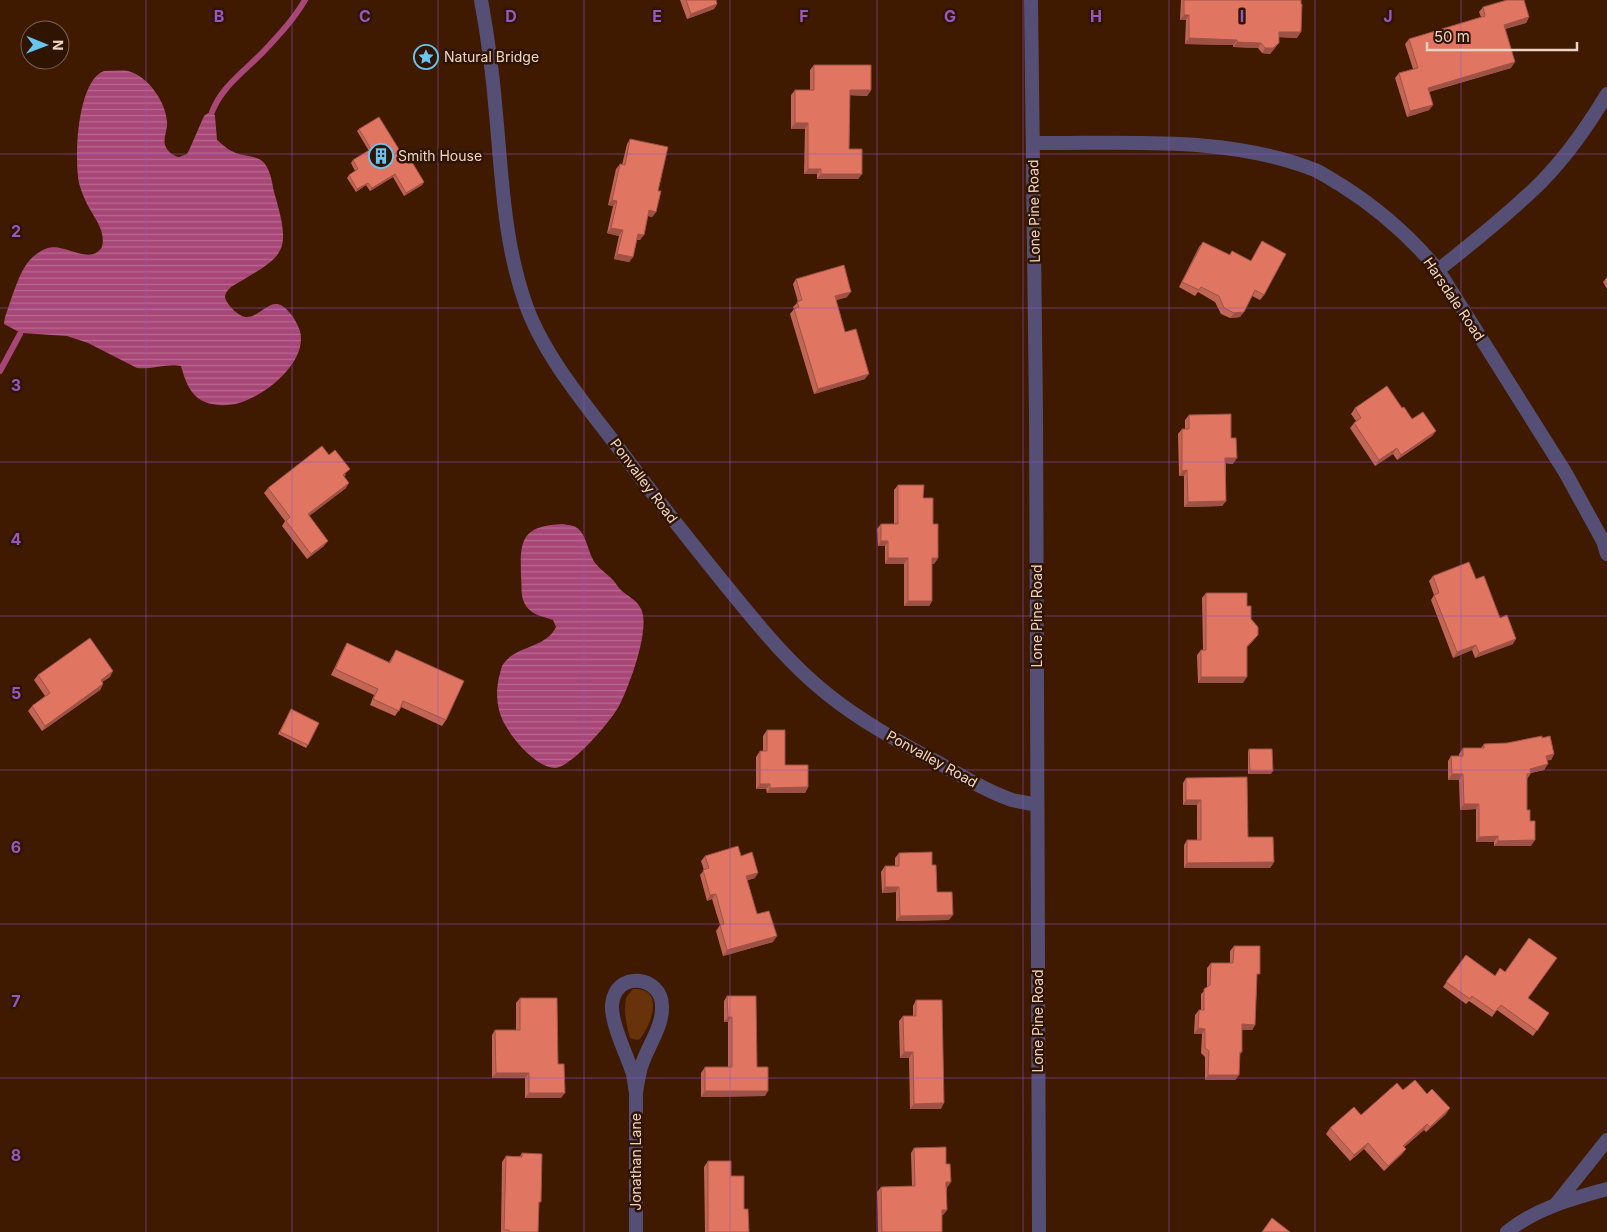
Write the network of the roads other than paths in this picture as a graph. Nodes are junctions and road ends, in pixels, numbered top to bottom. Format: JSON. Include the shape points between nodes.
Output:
{"nodes":[{"id":1,"x":481,"y":0,"type":"edge"},
{"id":2,"x":1031,"y":0,"type":"edge"},
{"id":3,"x":1607,"y":94,"type":"edge"},
{"id":4,"x":1033,"y":143,"type":"junction"},
{"id":5,"x":1438,"y":270,"type":"junction"},
{"id":6,"x":1606,"y":544,"type":"edge"},
{"id":7,"x":1037,"y":805,"type":"junction"},
{"id":8,"x":636,"y":1093,"type":"junction"},
{"id":9,"x":1607,"y":1140,"type":"edge"},
{"id":10,"x":1607,"y":1188,"type":"edge"},
{"id":11,"x":1556,"y":1204,"type":"junction"},
{"id":12,"x":636,"y":1232,"type":"edge"},
{"id":13,"x":1039,"y":1232,"type":"edge"},
{"id":14,"x":1507,"y":1232,"type":"edge"}],
"edges":[{"from":1,"to":7,"type":"street","name":"Ponvalley Road","via":[[493,79],[511,252],[535,327],[563,372],[673,520],[765,634],[795,666],[826,694],[903,744],[993,792],[1014,801]]},
{"from":2,"to":4,"type":"street","name":"Lone Pine Road"},
{"from":3,"to":5,"type":"street","via":[[1578,139],[1533,190]]},
{"from":4,"to":5,"type":"street","name":"Harsdale Road","via":[[1206,146],[1271,155],[1316,171],[1352,192],[1391,220]]},
{"from":4,"to":7,"type":"street","name":"Lone Pine Road"},
{"from":5,"to":6,"type":"street","name":"Harsdale Road","via":[[1565,472]]},
{"from":7,"to":13,"type":"street","name":"Lone Pine Road"},
{"from":8,"to":8,"type":"street","name":"Jonathan Lane","via":[[641,1066],[661,1019],[662,1007],[661,995],[655,987],[636,980],[621,984],[615,990],[612,1008]]},
{"from":8,"to":12,"type":"street","name":"Jonathan Lane"},
{"from":9,"to":11,"type":"street"},
{"from":10,"to":11,"type":"street"},
{"from":11,"to":14,"type":"street","via":[[1521,1221]]}]}
